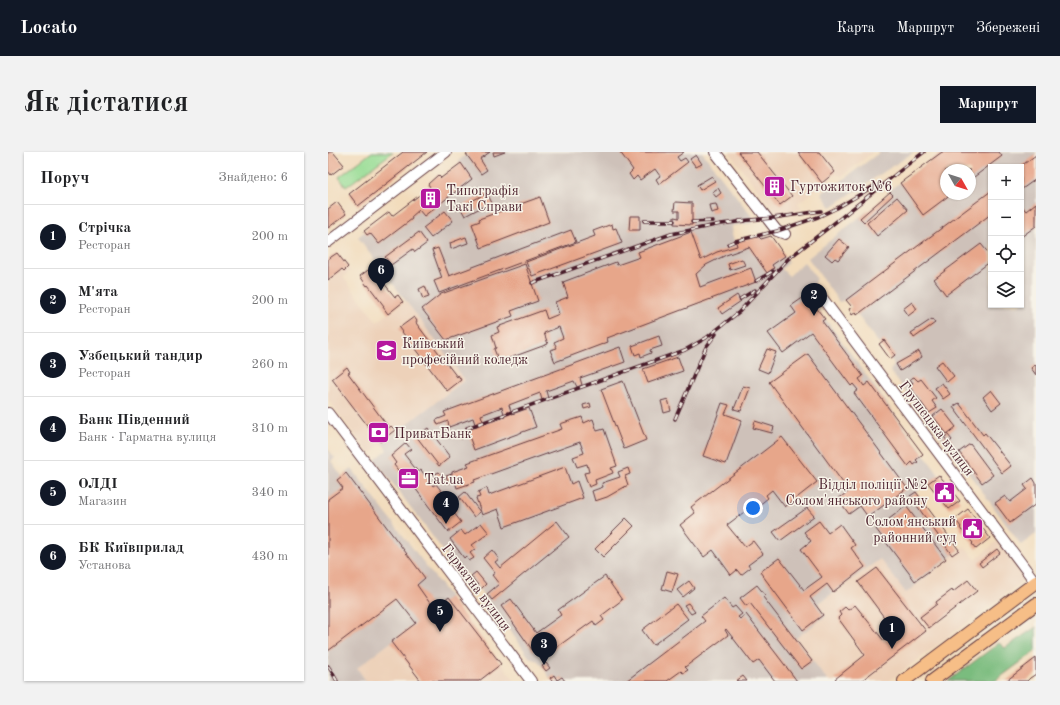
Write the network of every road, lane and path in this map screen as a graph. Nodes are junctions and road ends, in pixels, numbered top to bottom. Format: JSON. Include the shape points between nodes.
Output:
{"nodes":[{"id":1,"x":446,"y":152,"type":"edge"},
{"id":2,"x":716,"y":152,"type":"edge"},
{"id":3,"x":785,"y":234,"type":"dead end"},
{"id":4,"x":328,"y":242,"type":"edge"},
{"id":5,"x":817,"y":291,"type":"dead end"},
{"id":6,"x":328,"y":413,"type":"edge"},
{"id":7,"x":1036,"y":583,"type":"edge"},
{"id":8,"x":1036,"y":604,"type":"edge"},
{"id":9,"x":531,"y":681,"type":"edge"},
{"id":10,"x":904,"y":681,"type":"edge"},
{"id":11,"x":932,"y":681,"type":"edge"}],
"edges":[{"from":1,"to":4,"type":"street"},
{"from":2,"to":3,"type":"street","via":[[777,231]]},
{"from":5,"to":7,"type":"street","name":"Грушецька вулиця"},
{"from":6,"to":9,"type":"street","name":"Гарматна вулиця"},
{"from":7,"to":10,"type":"main road"},
{"from":8,"to":11,"type":"main road"}]}
